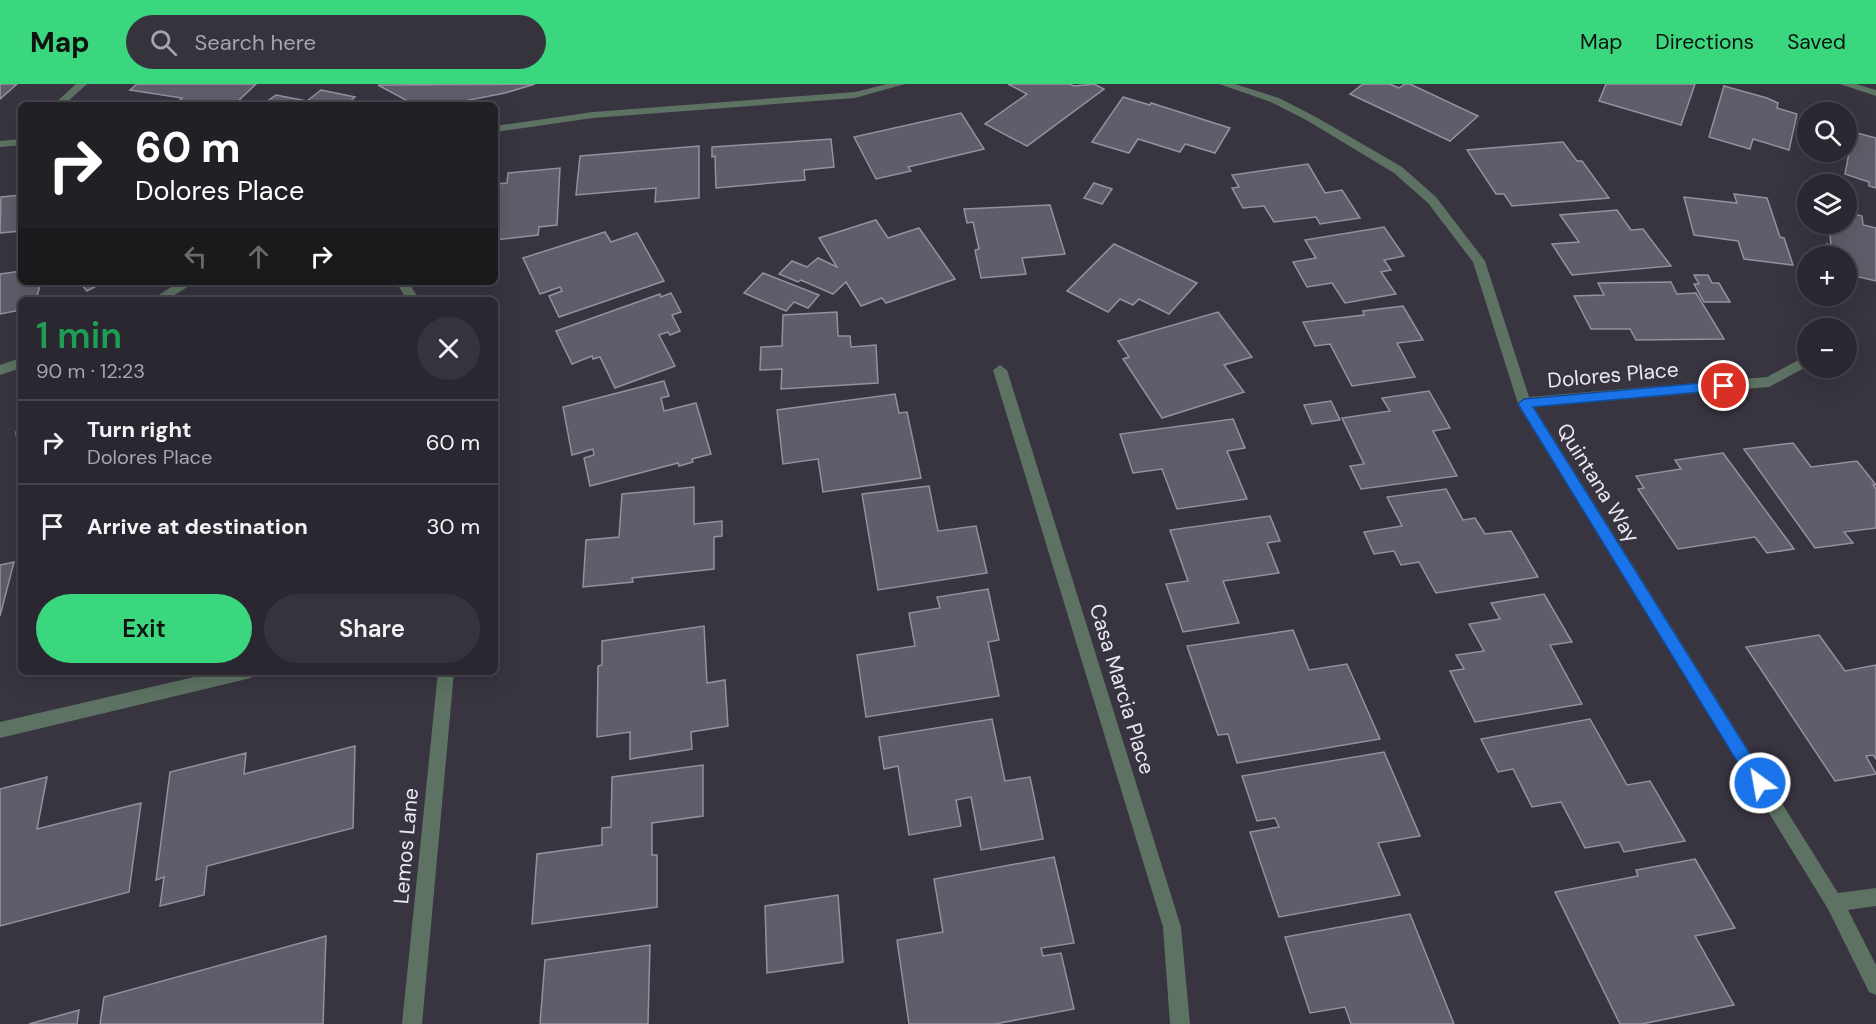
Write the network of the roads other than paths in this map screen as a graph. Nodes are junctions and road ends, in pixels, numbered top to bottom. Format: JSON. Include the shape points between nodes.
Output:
{"nodes":[{"id":1,"x":82,"y":84,"type":"edge"},
{"id":2,"x":900,"y":84,"type":"edge"},
{"id":3,"x":1224,"y":84,"type":"edge"},
{"id":4,"x":1845,"y":84,"type":"edge"},
{"id":5,"x":1876,"y":93,"type":"edge"},
{"id":6,"x":61,"y":102,"type":"edge"},
{"id":7,"x":498,"y":129,"type":"edge"},
{"id":8,"x":18,"y":140,"type":"edge"},
{"id":9,"x":0,"y":144,"type":"edge"},
{"id":10,"x":184,"y":285,"type":"edge"},
{"id":11,"x":163,"y":297,"type":"edge"},
{"id":12,"x":18,"y":364,"type":"edge"},
{"id":13,"x":1797,"y":366,"type":"edge"},
{"id":14,"x":0,"y":369,"type":"edge"},
{"id":15,"x":1000,"y":370,"type":"dead end"},
{"id":16,"x":1524,"y":404,"type":"junction"},
{"id":17,"x":234,"y":675,"type":"edge"},
{"id":18,"x":446,"y":675,"type":"edge"},
{"id":19,"x":0,"y":729,"type":"edge"},
{"id":20,"x":1876,"y":897,"type":"edge"},
{"id":21,"x":1834,"y":903,"type":"junction"},
{"id":22,"x":1876,"y":985,"type":"edge"},
{"id":23,"x":412,"y":1024,"type":"edge"},
{"id":24,"x":1180,"y":1024,"type":"edge"}],
"edges":[{"from":1,"to":6,"type":"street"},
{"from":2,"to":7,"type":"street","via":[[855,95],[593,115]]},
{"from":3,"to":16,"type":"street","name":"Quintana Way","via":[[1275,100],[1349,139],[1398,170],[1432,200],[1479,261]]},
{"from":4,"to":5,"type":"street"},
{"from":8,"to":9,"type":"street"},
{"from":10,"to":11,"type":"street"},
{"from":12,"to":14,"type":"street"},
{"from":13,"to":16,"type":"street","name":"Dolores Place","via":[[1769,382]]},
{"from":15,"to":24,"type":"street","name":"Casa Marcia Place","via":[[1172,927]]},
{"from":16,"to":21,"type":"street","name":"Quintana Way"},
{"from":17,"to":19,"type":"street"},
{"from":18,"to":23,"type":"street","name":"Lemos Lane"},
{"from":20,"to":21,"type":"street"},
{"from":21,"to":22,"type":"street","name":"Quintana Way"}]}
